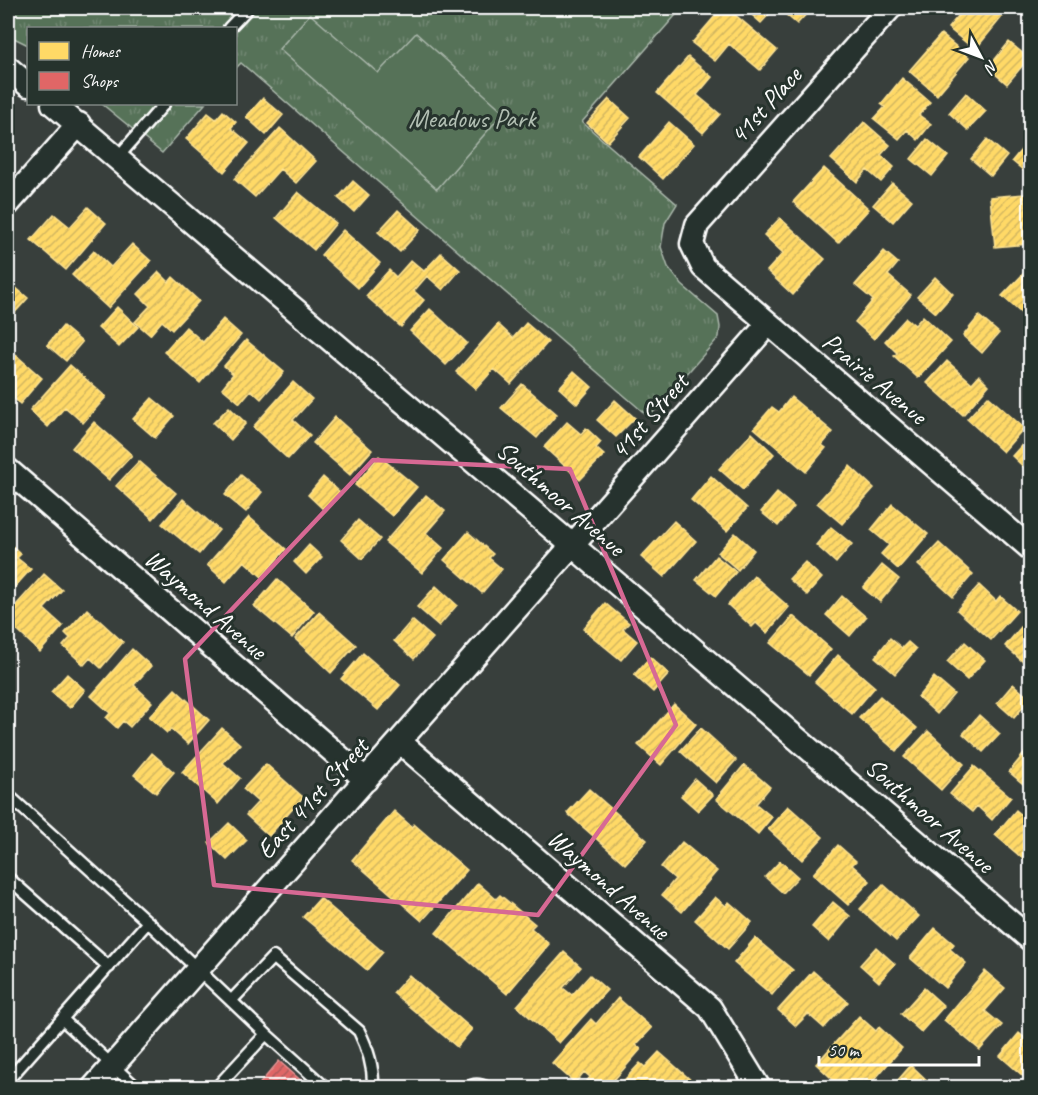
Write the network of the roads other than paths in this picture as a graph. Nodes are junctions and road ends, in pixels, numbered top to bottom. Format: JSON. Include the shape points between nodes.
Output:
{"nodes":[{"id":1,"x":248,"y":8,"type":"edge"},
{"id":2,"x":890,"y":8,"type":"edge"},
{"id":3,"x":231,"y":27,"type":"edge"},
{"id":4,"x":8,"y":68,"type":"edge"},
{"id":5,"x":27,"y":83,"type":"edge"},
{"id":6,"x":54,"y":105,"type":"edge"},
{"id":7,"x":163,"y":105,"type":"edge"},
{"id":8,"x":79,"y":124,"type":"junction"},
{"id":9,"x":118,"y":157,"type":"junction"},
{"id":10,"x":8,"y":204,"type":"edge"},
{"id":11,"x":692,"y":244,"type":"joint"},
{"id":12,"x":768,"y":324,"type":"junction"},
{"id":13,"x":8,"y":470,"type":"edge"},
{"id":14,"x":573,"y":546,"type":"junction"},
{"id":15,"x":1030,"y":548,"type":"edge"},
{"id":16,"x":400,"y":742,"type":"junction"},
{"id":17,"x":366,"y":780,"type":"junction"},
{"id":18,"x":8,"y":795,"type":"edge"},
{"id":19,"x":8,"y":878,"type":"edge"},
{"id":20,"x":148,"y":922,"type":"junction"},
{"id":21,"x":1030,"y":939,"type":"edge"},
{"id":22,"x":109,"y":967,"type":"junction"},
{"id":23,"x":197,"y":970,"type":"junction"},
{"id":24,"x":231,"y":1001,"type":"junction"},
{"id":25,"x":62,"y":1019,"type":"junction"},
{"id":26,"x":266,"y":1034,"type":"junction"},
{"id":27,"x":113,"y":1065,"type":"junction"},
{"id":28,"x":8,"y":1080,"type":"edge"},
{"id":29,"x":93,"y":1088,"type":"edge"},
{"id":30,"x":137,"y":1088,"type":"edge"},
{"id":31,"x":216,"y":1088,"type":"edge"},
{"id":32,"x":326,"y":1088,"type":"edge"},
{"id":33,"x":373,"y":1088,"type":"edge"},
{"id":34,"x":469,"y":1088,"type":"edge"},
{"id":35,"x":488,"y":1088,"type":"edge"},
{"id":36,"x":759,"y":1088,"type":"edge"}],
"edges":[{"from":1,"to":3,"type":"lane"},
{"from":2,"to":11,"type":"street","name":"41st Place","via":[[697,225]]},
{"from":4,"to":5,"type":"street"},
{"from":6,"to":8,"type":"street","name":"Southmoor Avenue"},
{"from":7,"to":9,"type":"lane"},
{"from":8,"to":9,"type":"street","name":"Southmoor Avenue"},
{"from":8,"to":10,"type":"street"},
{"from":9,"to":14,"type":"street","name":"Southmoor Avenue"},
{"from":11,"to":12,"type":"street","name":"Prairie Avenue","via":[[703,267]]},
{"from":12,"to":14,"type":"street","name":"41st Street"},
{"from":12,"to":15,"type":"street","name":"Prairie Avenue"},
{"from":13,"to":17,"type":"street","name":"Waymond Avenue"},
{"from":14,"to":16,"type":"street","name":"East 41st Street"},
{"from":14,"to":21,"type":"street","name":"Southmoor Avenue"},
{"from":16,"to":17,"type":"street","name":"East 41st Street"},
{"from":16,"to":36,"type":"street","name":"Waymond Avenue","via":[[710,1008]]},
{"from":17,"to":23,"type":"street","name":"East 41st Street"},
{"from":18,"to":20,"type":"lane"},
{"from":19,"to":22,"type":"lane"},
{"from":20,"to":22,"type":"lane"},
{"from":20,"to":23,"type":"lane"},
{"from":22,"to":25,"type":"lane"},
{"from":23,"to":24,"type":"lane"},
{"from":23,"to":27,"type":"street","name":"East 41st Street"},
{"from":24,"to":26,"type":"lane"},
{"from":24,"to":33,"type":"lane","via":[[273,957],[359,1032],[374,1075]]},
{"from":25,"to":27,"type":"lane"},
{"from":25,"to":28,"type":"lane"},
{"from":26,"to":31,"type":"lane"},
{"from":26,"to":32,"type":"lane"},
{"from":27,"to":29,"type":"street","name":"East 41st Street"},
{"from":27,"to":30,"type":"lane"},
{"from":34,"to":35,"type":"lane"}]}
